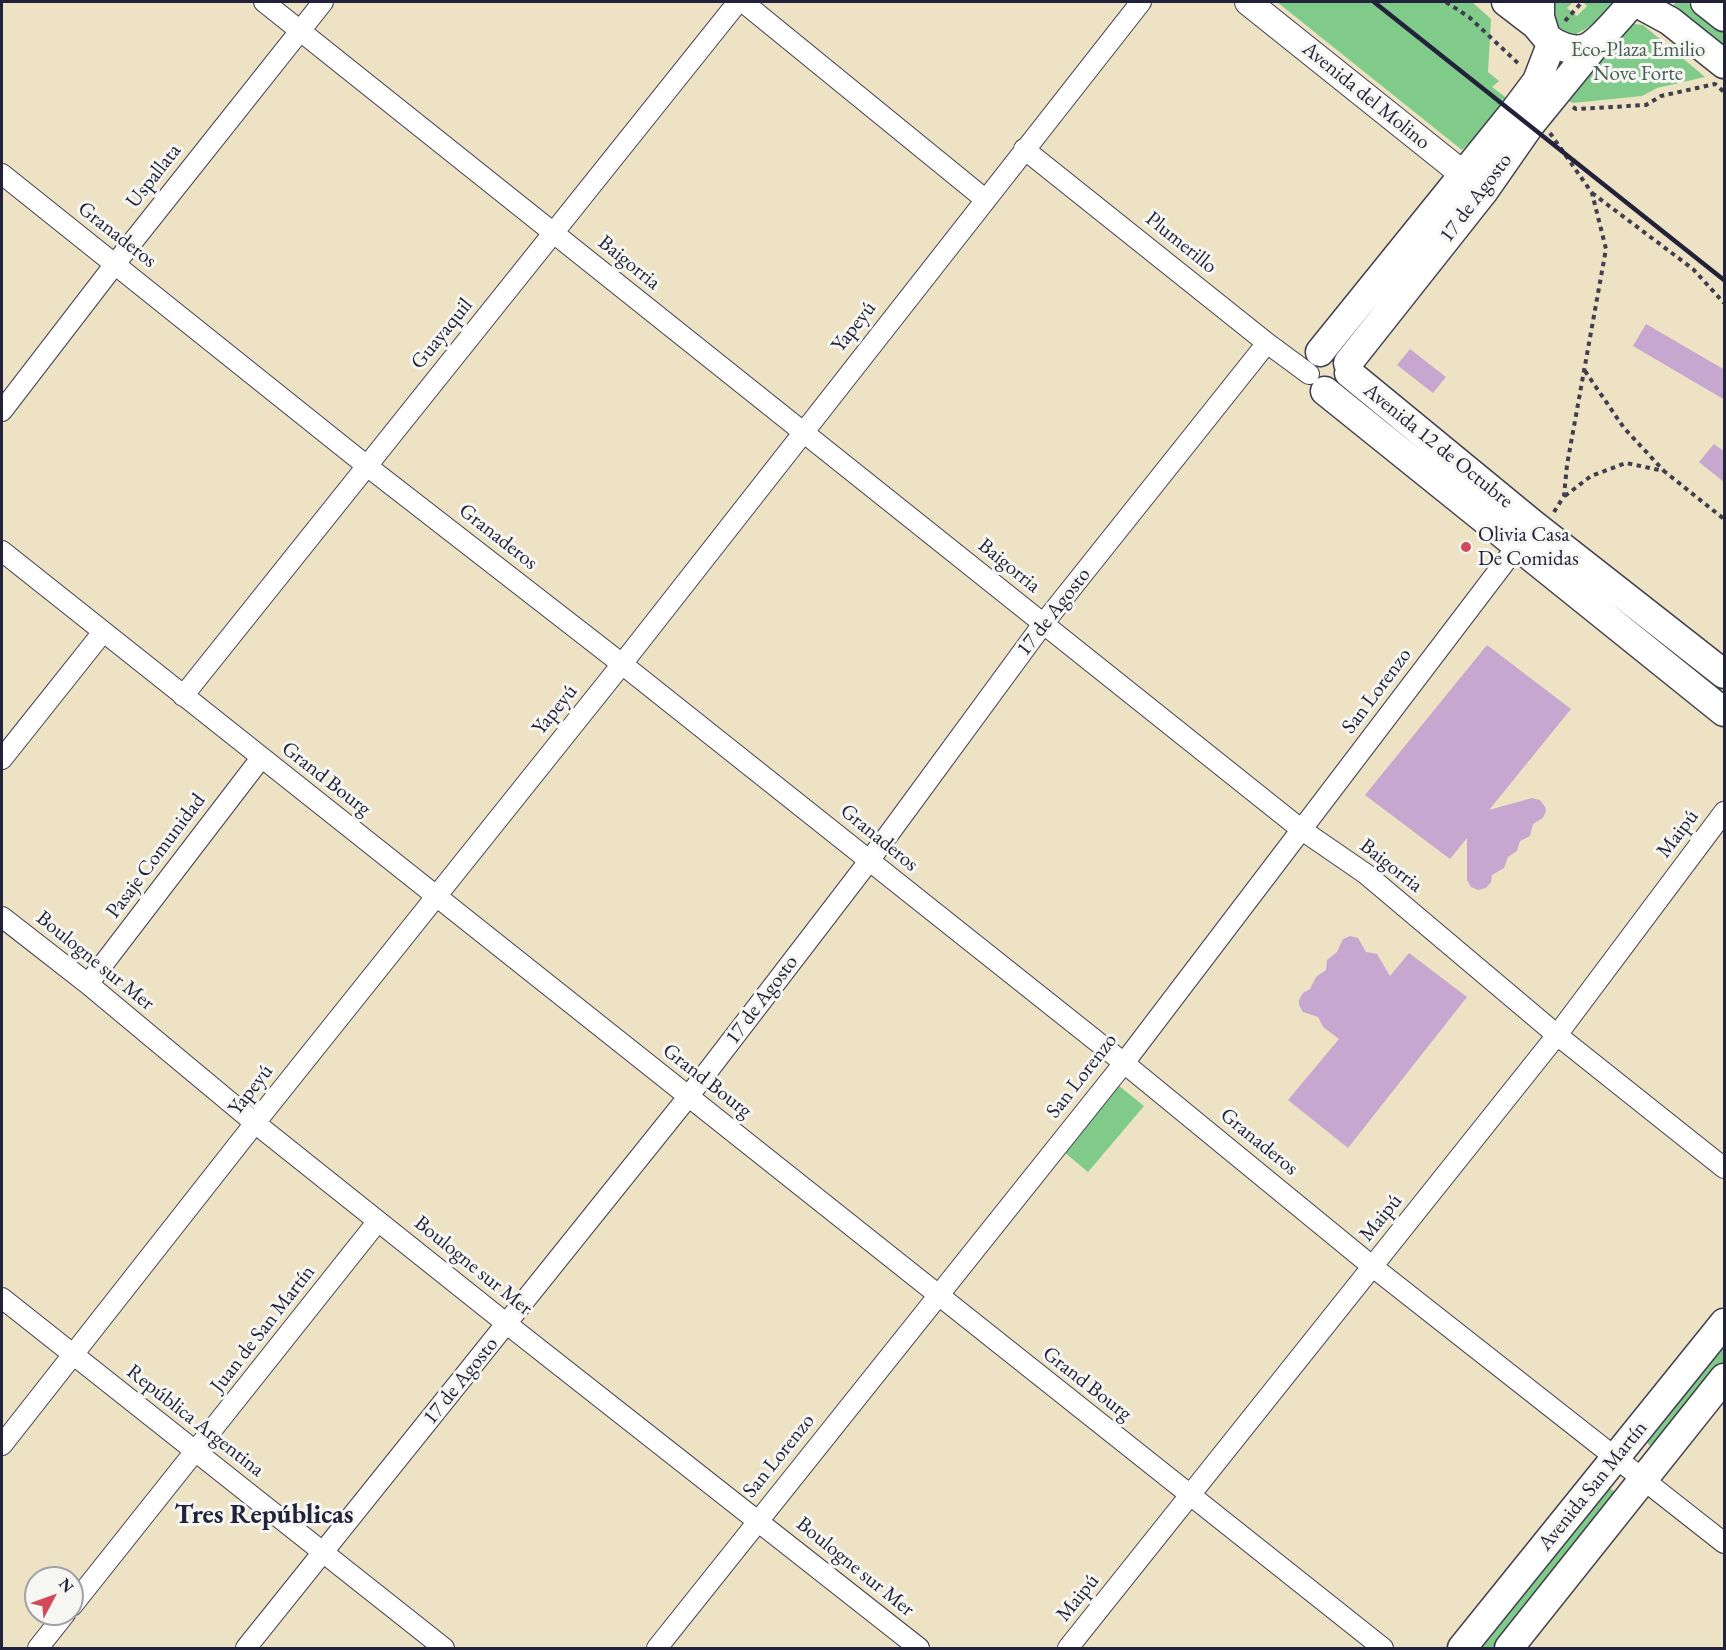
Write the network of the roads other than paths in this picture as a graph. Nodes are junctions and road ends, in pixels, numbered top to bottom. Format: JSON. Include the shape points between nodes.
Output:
{"nodes":[{"id":1,"x":264,"y":2,"type":"edge"},
{"id":2,"x":323,"y":2,"type":"edge"},
{"id":3,"x":738,"y":2,"type":"edge"},
{"id":4,"x":743,"y":2,"type":"edge"},
{"id":5,"x":1142,"y":2,"type":"edge"},
{"id":6,"x":1248,"y":2,"type":"edge"},
{"id":7,"x":1506,"y":2,"type":"edge"},
{"id":8,"x":1540,"y":2,"type":"edge"},
{"id":9,"x":1634,"y":2,"type":"edge"},
{"id":10,"x":1706,"y":2,"type":"edge"},
{"id":11,"x":1725,"y":17,"type":"edge"},
{"id":12,"x":301,"y":30,"type":"junction"},
{"id":13,"x":1605,"y":33,"type":"junction"},
{"id":14,"x":1549,"y":39,"type":"junction"},
{"id":15,"x":1725,"y":64,"type":"edge"},
{"id":16,"x":1024,"y":149,"type":"junction"},
{"id":17,"x":2,"y":174,"type":"edge"},
{"id":18,"x":1473,"y":182,"type":"junction"},
{"id":19,"x":986,"y":200,"type":"junction"},
{"id":20,"x":554,"y":233,"type":"junction"},
{"id":21,"x":115,"y":264,"type":"junction"},
{"id":22,"x":1268,"y":343,"type":"junction"},
{"id":23,"x":1348,"y":368,"type":"junction"},
{"id":24,"x":1318,"y":372,"type":"junction"},
{"id":25,"x":2,"y":411,"type":"edge"},
{"id":26,"x":802,"y":432,"type":"junction"},
{"id":27,"x":367,"y":466,"type":"junction"},
{"id":28,"x":1531,"y":533,"type":"junction"},
{"id":29,"x":2,"y":551,"type":"edge"},
{"id":30,"x":1043,"y":624,"type":"junction"},
{"id":31,"x":103,"y":632,"type":"junction"},
{"id":32,"x":622,"y":664,"type":"junction"},
{"id":33,"x":1725,"y":674,"type":"edge"},
{"id":34,"x":183,"y":696,"type":"junction"},
{"id":35,"x":1725,"y":712,"type":"edge"},
{"id":36,"x":261,"y":758,"type":"junction"},
{"id":37,"x":2,"y":759,"type":"edge"},
{"id":38,"x":1725,"y":812,"type":"edge"},
{"id":39,"x":1302,"y":830,"type":"junction"},
{"id":40,"x":869,"y":861,"type":"junction"},
{"id":41,"x":435,"y":896,"type":"junction"},
{"id":42,"x":2,"y":917,"type":"edge"},
{"id":43,"x":88,"y":984,"type":"junction"},
{"id":44,"x":1557,"y":1035,"type":"junction"},
{"id":45,"x":1124,"y":1063,"type":"junction"},
{"id":46,"x":688,"y":1097,"type":"junction"},
{"id":47,"x":255,"y":1123,"type":"junction"},
{"id":48,"x":1725,"y":1168,"type":"edge"},
{"id":49,"x":378,"y":1221,"type":"junction"},
{"id":50,"x":1373,"y":1267,"type":"junction"},
{"id":51,"x":938,"y":1296,"type":"junction"},
{"id":52,"x":2,"y":1298,"type":"edge"},
{"id":53,"x":1725,"y":1323,"type":"edge"},
{"id":54,"x":507,"y":1324,"type":"junction"},
{"id":55,"x":73,"y":1355,"type":"junction"},
{"id":56,"x":1725,"y":1378,"type":"edge"},
{"id":57,"x":2,"y":1445,"type":"edge"},
{"id":58,"x":195,"y":1452,"type":"junction"},
{"id":59,"x":1616,"y":1458,"type":"junction"},
{"id":60,"x":1644,"y":1480,"type":"junction"},
{"id":61,"x":1190,"y":1496,"type":"junction"},
{"id":62,"x":759,"y":1521,"type":"junction"},
{"id":63,"x":1725,"y":1543,"type":"edge"},
{"id":64,"x":323,"y":1553,"type":"junction"},
{"id":65,"x":84,"y":1591,"type":"edge"},
{"id":66,"x":55,"y":1626,"type":"edge"},
{"id":67,"x":38,"y":1648,"type":"edge"},
{"id":68,"x":246,"y":1648,"type":"edge"},
{"id":69,"x":444,"y":1648,"type":"edge"},
{"id":70,"x":657,"y":1648,"type":"edge"},
{"id":71,"x":919,"y":1648,"type":"edge"},
{"id":72,"x":1068,"y":1648,"type":"edge"},
{"id":73,"x":1383,"y":1648,"type":"edge"},
{"id":74,"x":1462,"y":1648,"type":"edge"},
{"id":75,"x":1509,"y":1648,"type":"edge"}],
"edges":[{"from":1,"to":12,"type":"street","name":"Baigorria"},
{"from":2,"to":12,"type":"street","name":"Uspallata"},
{"from":3,"to":20,"type":"street","name":"Guayaquil"},
{"from":4,"to":19,"type":"street"},
{"from":5,"to":16,"type":"street","name":"Yapeyú"},
{"from":6,"to":18,"type":"street","name":"Avenida del Molino"},
{"from":7,"to":14,"type":"main road"},
{"from":8,"to":14,"type":"main road","via":[[1540,17]]},
{"from":9,"to":13,"type":"main road"},
{"from":9,"to":15,"type":"main road","via":[[1671,21]]},
{"from":10,"to":11,"type":"main road"},
{"from":12,"to":20,"type":"street","name":"Baigorria"},
{"from":12,"to":21,"type":"street","name":"Uspallata"},
{"from":13,"to":14,"type":"main road","via":[[1585,48],[1566,49]]},
{"from":13,"to":18,"type":"main road","name":"17 de Agosto","via":[[1537,116]]},
{"from":14,"to":18,"type":"main road","name":"17 de Agosto","via":[[1537,81],[1513,113]]},
{"from":16,"to":19,"type":"street","name":"Yapeyú"},
{"from":16,"to":22,"type":"street","name":"Plumerillo"},
{"from":17,"to":21,"type":"street","name":"Granaderos"},
{"from":18,"to":23,"type":"main road","name":"17 de Agosto"},
{"from":18,"to":24,"type":"main road","name":"17 de Agosto"},
{"from":19,"to":26,"type":"street","name":"Yapeyú"},
{"from":20,"to":26,"type":"street","name":"Baigorria"},
{"from":20,"to":27,"type":"street","name":"Guayaquil"},
{"from":21,"to":25,"type":"street","name":"Uspallata"},
{"from":21,"to":27,"type":"street","name":"Granaderos"},
{"from":22,"to":24,"type":"street","name":"Plumerillo"},
{"from":22,"to":30,"type":"street","name":"17 de Agosto"},
{"from":23,"to":24,"type":"main road","name":"Avenida 12 de Octubre","via":[[1342,354],[1329,350]]},
{"from":23,"to":28,"type":"main road","name":"Avenida 12 de Octubre"},
{"from":24,"to":28,"type":"main road","name":"Avenida 12 de Octubre"},
{"from":26,"to":30,"type":"street","name":"Baigorria"},
{"from":26,"to":32,"type":"street","name":"Yapeyú"},
{"from":27,"to":32,"type":"street","name":"Granaderos"},
{"from":27,"to":34,"type":"street","name":"Guayaquil"},
{"from":28,"to":33,"type":"main road","name":"Avenida 12 de Octubre"},
{"from":28,"to":35,"type":"main road","name":"Avenida 12 de Octubre"},
{"from":28,"to":39,"type":"street","name":"San Lorenzo"},
{"from":29,"to":31,"type":"street","name":"Grand Bourg"},
{"from":30,"to":39,"type":"street","name":"Baigorria"},
{"from":30,"to":40,"type":"street","name":"17 de Agosto"},
{"from":31,"to":34,"type":"street","name":"Grand Bourg"},
{"from":31,"to":37,"type":"street"},
{"from":32,"to":40,"type":"street","name":"Granaderos"},
{"from":32,"to":41,"type":"street","name":"Yapeyú"},
{"from":34,"to":36,"type":"street","name":"Grand Bourg"},
{"from":36,"to":41,"type":"street","name":"Grand Bourg"},
{"from":36,"to":43,"type":"street","name":"Pasaje Comunidad"},
{"from":38,"to":44,"type":"street","name":"Maipú"},
{"from":39,"to":44,"type":"street","name":"Baigorria","via":[[1366,873]]},
{"from":39,"to":45,"type":"street","name":"San Lorenzo"},
{"from":40,"to":45,"type":"street","name":"Granaderos"},
{"from":40,"to":46,"type":"street","name":"17 de Agosto"},
{"from":41,"to":46,"type":"street","name":"Grand Bourg"},
{"from":41,"to":47,"type":"street","name":"Yapeyú"},
{"from":42,"to":43,"type":"street","name":"Boulogne sur Mer"},
{"from":43,"to":47,"type":"street","name":"Boulogne sur Mer"},
{"from":44,"to":48,"type":"street","name":"Baigorria"},
{"from":44,"to":50,"type":"street","name":"Maipú"},
{"from":45,"to":50,"type":"street","name":"Granaderos"},
{"from":45,"to":51,"type":"street","name":"San Lorenzo"},
{"from":46,"to":51,"type":"street","name":"Grand Bourg"},
{"from":46,"to":54,"type":"street","name":"17 de Agosto"},
{"from":47,"to":49,"type":"street","name":"Boulogne sur Mer"},
{"from":47,"to":55,"type":"street","name":"Yapeyú"},
{"from":49,"to":54,"type":"street","name":"Boulogne sur Mer"},
{"from":49,"to":58,"type":"street","name":"Juan de San Martín"},
{"from":50,"to":59,"type":"street","name":"Granaderos"},
{"from":50,"to":61,"type":"street","name":"Maipú"},
{"from":51,"to":61,"type":"street","name":"Grand Bourg"},
{"from":51,"to":62,"type":"street","name":"San Lorenzo"},
{"from":52,"to":55,"type":"street","name":"República Argentina"},
{"from":53,"to":59,"type":"main road","name":"Avenida San Martín"},
{"from":54,"to":62,"type":"street","name":"Boulogne sur Mer"},
{"from":54,"to":64,"type":"street","name":"17 de Agosto"},
{"from":55,"to":57,"type":"street","name":"Yapeyú"},
{"from":55,"to":58,"type":"street","name":"República Argentina"},
{"from":56,"to":60,"type":"main road","name":"Avenida San Martín"},
{"from":58,"to":64,"type":"street","name":"República Argentina"},
{"from":58,"to":65,"type":"street","name":"Juan de San Martín"},
{"from":59,"to":60,"type":"street","name":"Granaderos"},
{"from":59,"to":74,"type":"main road","name":"Avenida San Martín"},
{"from":60,"to":63,"type":"street","name":"Granaderos"},
{"from":60,"to":75,"type":"main road","name":"Avenida San Martín"},
{"from":61,"to":72,"type":"street","name":"Maipú"},
{"from":61,"to":73,"type":"street","name":"Grand Bourg"},
{"from":62,"to":70,"type":"street","name":"San Lorenzo"},
{"from":62,"to":71,"type":"street","name":"Boulogne sur Mer"},
{"from":64,"to":68,"type":"street","name":"17 de Agosto"},
{"from":64,"to":69,"type":"street","name":"República Argentina"},
{"from":66,"to":67,"type":"street"}]}
